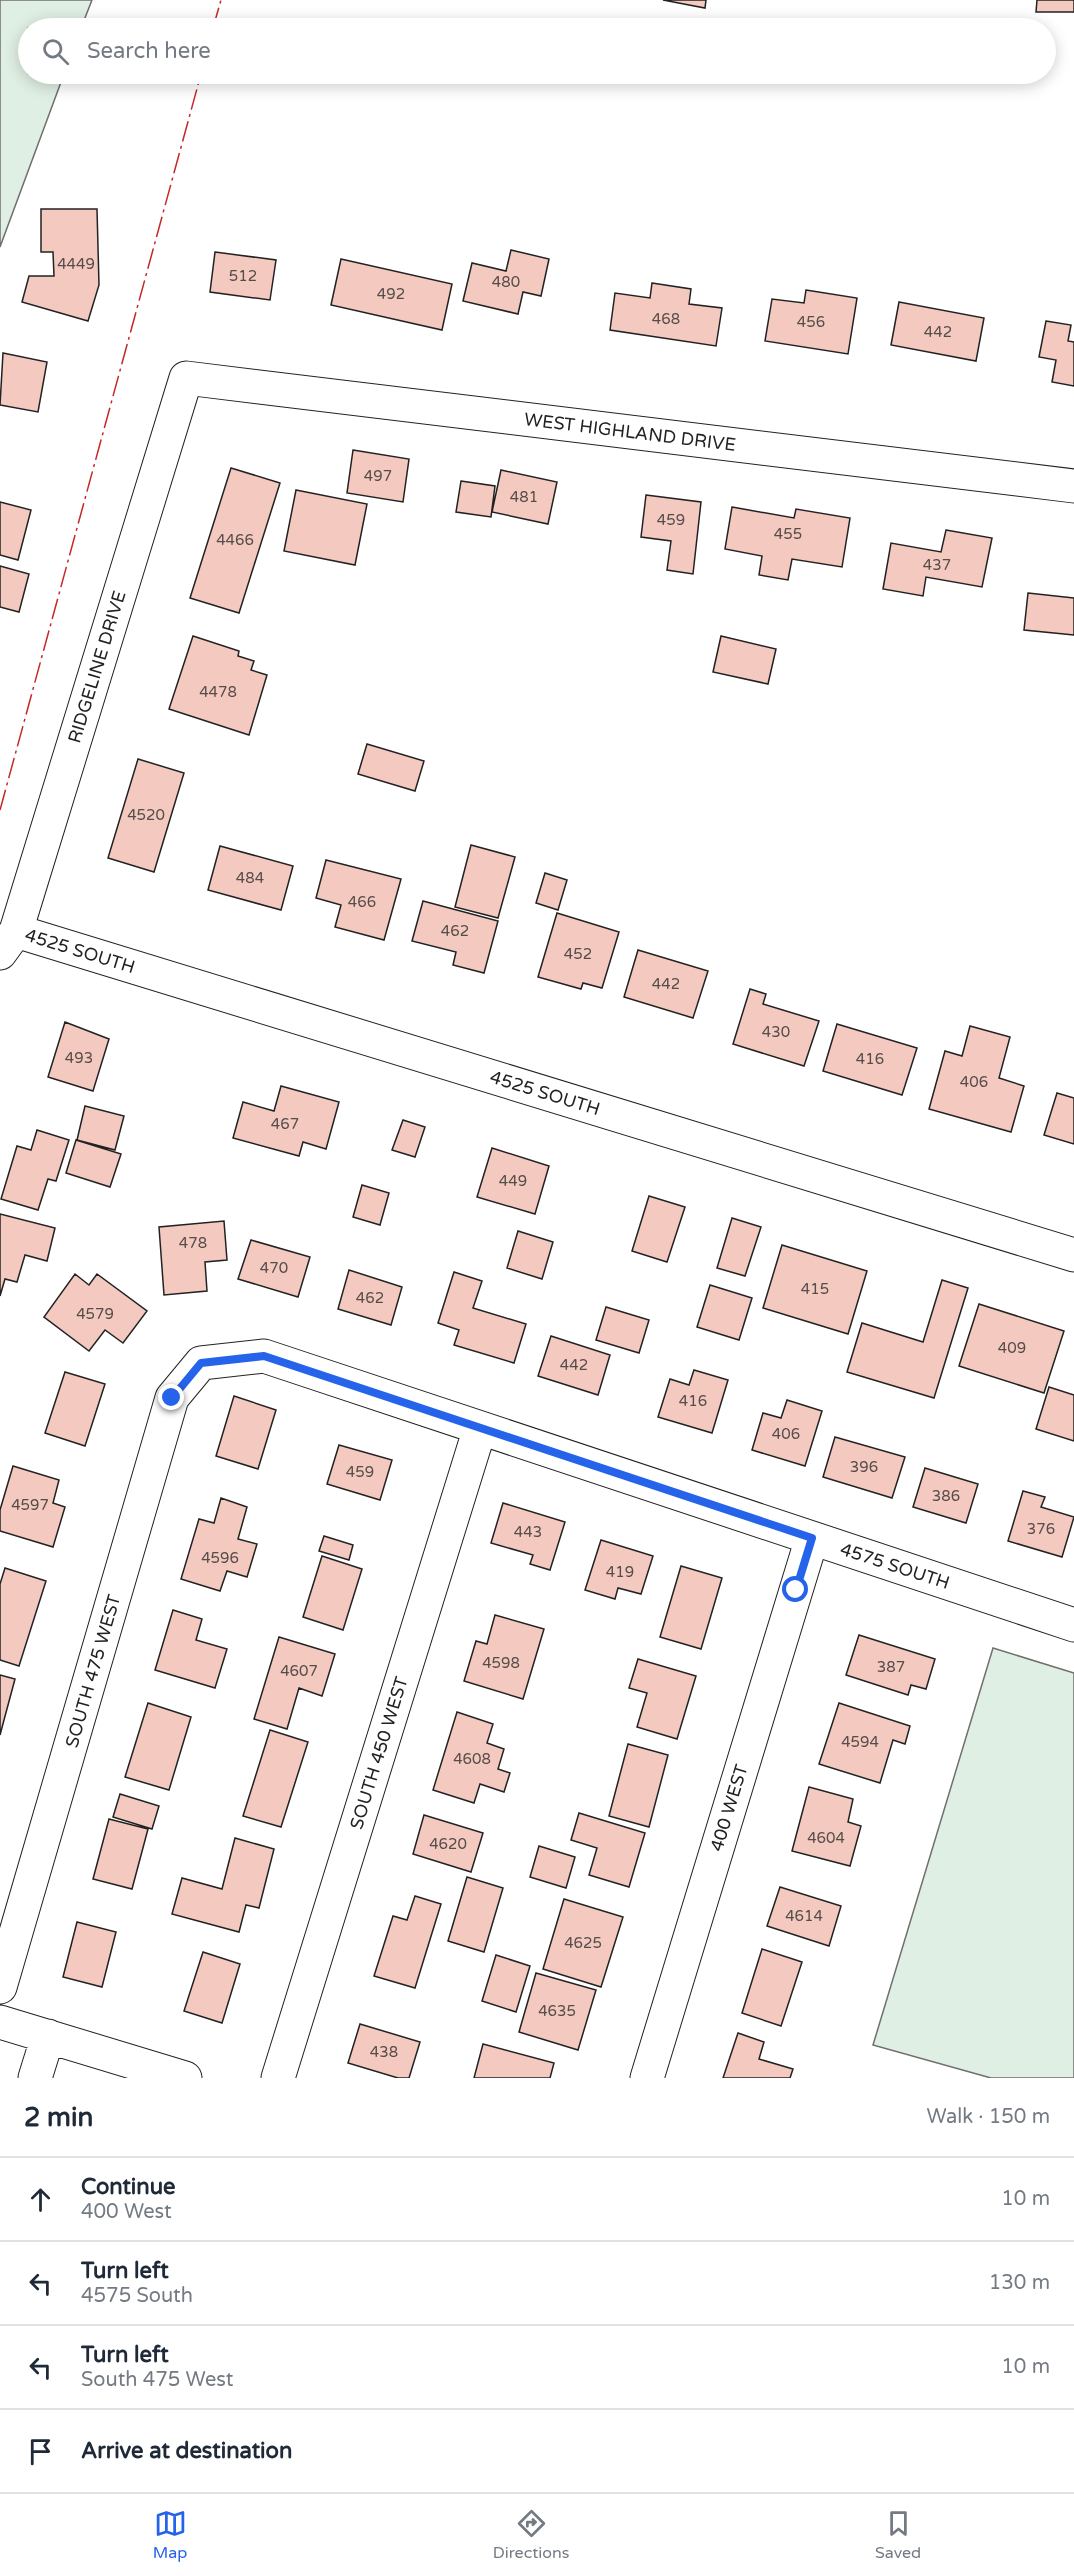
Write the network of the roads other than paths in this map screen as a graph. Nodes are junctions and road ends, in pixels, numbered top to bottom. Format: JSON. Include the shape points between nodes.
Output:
{"nodes":[{"id":1,"x":186,"y":378,"type":"joint"},
{"id":2,"x":1074,"y":486,"type":"edge"},
{"id":3,"x":9,"y":926,"type":"edge"},
{"id":4,"x":1074,"y":1255,"type":"edge"},
{"id":5,"x":201,"y":1363,"type":"joint"},
{"id":6,"x":480,"y":1428,"type":"junction"},
{"id":7,"x":812,"y":1538,"type":"junction"},
{"id":8,"x":1074,"y":1625,"type":"edge"},
{"id":9,"x":0,"y":1987,"type":"edge"},
{"id":10,"x":0,"y":2022,"type":"edge"},
{"id":11,"x":48,"y":2036,"type":"junction"},
{"id":12,"x":35,"y":2078,"type":"edge"},
{"id":13,"x":185,"y":2078,"type":"edge"},
{"id":14,"x":278,"y":2078,"type":"edge"},
{"id":15,"x":647,"y":2078,"type":"edge"}],
"edges":[{"from":1,"to":2,"type":"street","name":"WEST HIGHLAND DRIVE"},
{"from":1,"to":3,"type":"street","name":"RIDGELINE DRIVE"},
{"from":3,"to":4,"type":"street","name":"4525 SOUTH"},
{"from":5,"to":6,"type":"street","name":"4575 SOUTH","via":[[264,1356]]},
{"from":5,"to":9,"type":"street","name":"SOUTH 475 WEST","via":[[172,1398]]},
{"from":6,"to":7,"type":"street","name":"4575 SOUTH"},
{"from":6,"to":14,"type":"street","name":"SOUTH 450 WEST"},
{"from":7,"to":8,"type":"street","name":"4575 SOUTH"},
{"from":7,"to":15,"type":"street","name":"400 WEST"},
{"from":10,"to":11,"type":"street"},
{"from":11,"to":12,"type":"street"},
{"from":11,"to":13,"type":"street"}]}
